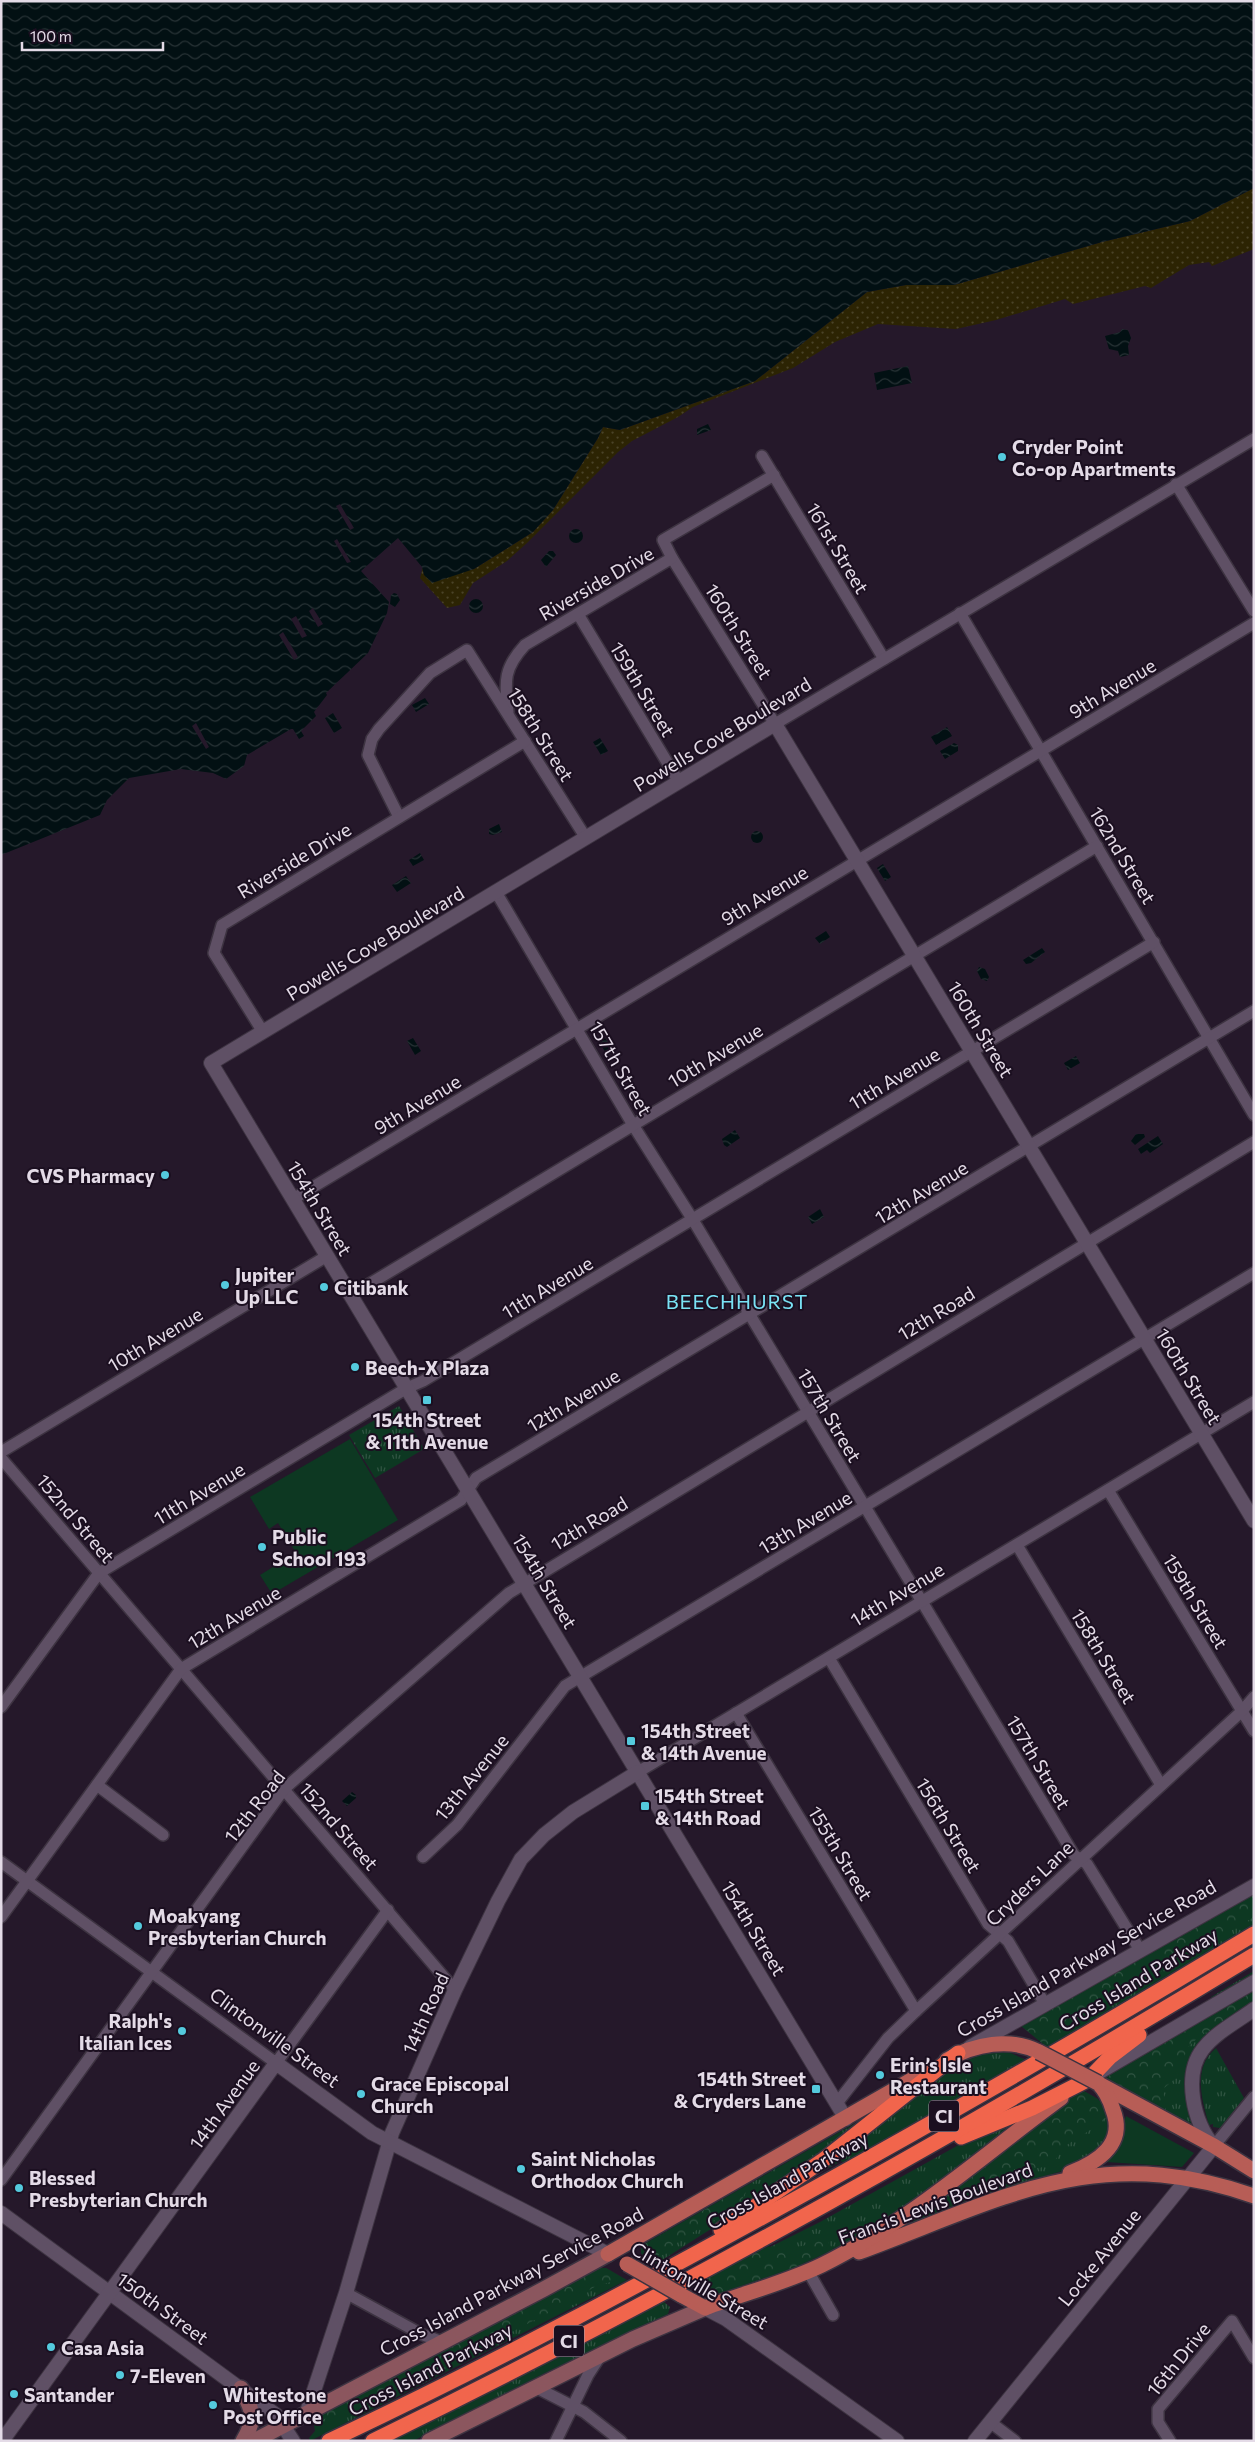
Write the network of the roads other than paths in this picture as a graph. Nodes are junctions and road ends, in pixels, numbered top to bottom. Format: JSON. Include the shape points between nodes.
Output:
{"nodes":[{"id":1,"x":1254,"y":439,"type":"edge"},
{"id":2,"x":762,"y":456,"type":"dead end"},
{"id":3,"x":774,"y":475,"type":"junction"},
{"id":4,"x":1176,"y":484,"type":"junction"},
{"id":5,"x":672,"y":558,"type":"junction"},
{"id":6,"x":1254,"y":611,"type":"edge"},
{"id":7,"x":960,"y":613,"type":"junction"},
{"id":8,"x":578,"y":614,"type":"junction"},
{"id":9,"x":1254,"y":623,"type":"edge"},
{"id":10,"x":884,"y":659,"type":"junction"},
{"id":11,"x":508,"y":714,"type":"junction"},
{"id":12,"x":775,"y":724,"type":"junction"},
{"id":13,"x":525,"y":740,"type":"junction"},
{"id":14,"x":1041,"y":751,"type":"junction"},
{"id":15,"x":679,"y":782,"type":"junction"},
{"id":16,"x":399,"y":817,"type":"junction"},
{"id":17,"x":586,"y":838,"type":"junction"},
{"id":18,"x":1097,"y":846,"type":"junction"},
{"id":19,"x":857,"y":860,"type":"junction"},
{"id":20,"x":496,"y":892,"type":"junction"},
{"id":21,"x":1154,"y":942,"type":"junction"},
{"id":22,"x":915,"y":956,"type":"junction"},
{"id":23,"x":1254,"y":1012,"type":"edge"},
{"id":24,"x":577,"y":1028,"type":"junction"},
{"id":25,"x":263,"y":1032,"type":"junction"},
{"id":26,"x":1209,"y":1039,"type":"junction"},
{"id":27,"x":972,"y":1051,"type":"junction"},
{"id":28,"x":211,"y":1063,"type":"joint"},
{"id":29,"x":1254,"y":1115,"type":"edge"},
{"id":30,"x":633,"y":1125,"type":"junction"},
{"id":31,"x":1254,"y":1142,"type":"edge"},
{"id":32,"x":1030,"y":1147,"type":"junction"},
{"id":33,"x":293,"y":1199,"type":"junction"},
{"id":34,"x":693,"y":1220,"type":"junction"},
{"id":35,"x":1087,"y":1243,"type":"junction"},
{"id":36,"x":327,"y":1256,"type":"junction"},
{"id":37,"x":1254,"y":1273,"type":"edge"},
{"id":38,"x":350,"y":1295,"type":"junction"},
{"id":39,"x":750,"y":1316,"type":"junction"},
{"id":40,"x":1145,"y":1338,"type":"junction"},
{"id":41,"x":407,"y":1388,"type":"junction"},
{"id":42,"x":1254,"y":1402,"type":"edge"},
{"id":43,"x":808,"y":1411,"type":"junction"},
{"id":44,"x":1201,"y":1434,"type":"junction"},
{"id":45,"x":1,"y":1452,"type":"edge"},
{"id":46,"x":1,"y":1458,"type":"edge"},
{"id":47,"x":468,"y":1490,"type":"junction"},
{"id":48,"x":1108,"y":1490,"type":"junction"},
{"id":49,"x":864,"y":1506,"type":"junction"},
{"id":50,"x":1254,"y":1521,"type":"edge"},
{"id":51,"x":1017,"y":1545,"type":"junction"},
{"id":52,"x":99,"y":1573,"type":"junction"},
{"id":53,"x":524,"y":1582,"type":"junction"},
{"id":54,"x":922,"y":1601,"type":"junction"},
{"id":55,"x":829,"y":1658,"type":"junction"},
{"id":56,"x":181,"y":1669,"type":"junction"},
{"id":57,"x":580,"y":1677,"type":"junction"},
{"id":58,"x":1254,"y":1697,"type":"edge"},
{"id":59,"x":1,"y":1708,"type":"edge"},
{"id":60,"x":1242,"y":1711,"type":"junction"},
{"id":61,"x":736,"y":1713,"type":"junction"},
{"id":62,"x":1254,"y":1731,"type":"edge"},
{"id":63,"x":638,"y":1772,"type":"junction"},
{"id":64,"x":97,"y":1785,"type":"junction"},
{"id":65,"x":1161,"y":1785,"type":"junction"},
{"id":66,"x":284,"y":1789,"type":"junction"},
{"id":67,"x":561,"y":1820,"type":"joint"},
{"id":68,"x":163,"y":1835,"type":"dead end"},
{"id":69,"x":423,"y":1857,"type":"dead end"},
{"id":70,"x":1080,"y":1858,"type":"junction"},
{"id":71,"x":1,"y":1862,"type":"edge"},
{"id":72,"x":28,"y":1881,"type":"junction"},
{"id":73,"x":1254,"y":1886,"type":"edge"},
{"id":74,"x":388,"y":1910,"type":"junction"},
{"id":75,"x":1,"y":1917,"type":"edge"},
{"id":76,"x":1254,"y":1934,"type":"edge"},
{"id":77,"x":1000,"y":1936,"type":"junction"},
{"id":78,"x":1140,"y":1950,"type":"junction"},
{"id":79,"x":1254,"y":1957,"type":"edge"},
{"id":80,"x":152,"y":1972,"type":"junction"},
{"id":81,"x":1254,"y":1982,"type":"edge"},
{"id":82,"x":455,"y":1990,"type":"junction"},
{"id":83,"x":1045,"y":2004,"type":"junction"},
{"id":84,"x":1254,"y":2008,"type":"edge"},
{"id":85,"x":916,"y":2011,"type":"junction"},
{"id":86,"x":958,"y":2053,"type":"junction"},
{"id":87,"x":276,"y":2063,"type":"junction"},
{"id":88,"x":1093,"y":2081,"type":"junction"},
{"id":89,"x":1254,"y":2097,"type":"edge"},
{"id":90,"x":837,"y":2103,"type":"junction"},
{"id":91,"x":846,"y":2119,"type":"junction"},
{"id":92,"x":390,"y":2142,"type":"junction"},
{"id":93,"x":1214,"y":2146,"type":"junction"},
{"id":94,"x":1254,"y":2170,"type":"edge"},
{"id":95,"x":882,"y":2172,"type":"junction"},
{"id":96,"x":1187,"y":2178,"type":"junction"},
{"id":97,"x":1,"y":2180,"type":"edge"},
{"id":98,"x":1012,"y":2194,"type":"junction"},
{"id":99,"x":1254,"y":2196,"type":"edge"},
{"id":100,"x":1,"y":2213,"type":"edge"},
{"id":101,"x":608,"y":2254,"type":"junction"},
{"id":102,"x":808,"y":2271,"type":"junction"},
{"id":103,"x":630,"y":2288,"type":"junction"},
{"id":104,"x":110,"y":2292,"type":"junction"},
{"id":105,"x":346,"y":2293,"type":"junction"},
{"id":106,"x":705,"y":2308,"type":"junction"},
{"id":107,"x":833,"y":2315,"type":"dead end"},
{"id":108,"x":442,"y":2342,"type":"junction"},
{"id":109,"x":602,"y":2354,"type":"junction"},
{"id":110,"x":1254,"y":2358,"type":"edge"},
{"id":111,"x":535,"y":2387,"type":"junction"},
{"id":112,"x":241,"y":2388,"type":"junction"},
{"id":113,"x":573,"y":2407,"type":"junction"},
{"id":114,"x":307,"y":2412,"type":"junction"},
{"id":115,"x":990,"y":2422,"type":"junction"},
{"id":116,"x":284,"y":2424,"type":"junction"},
{"id":117,"x":2,"y":2441,"type":"edge"},
{"id":118,"x":243,"y":2441,"type":"edge"},
{"id":119,"x":254,"y":2441,"type":"edge"},
{"id":120,"x":293,"y":2441,"type":"edge"},
{"id":121,"x":329,"y":2441,"type":"edge"},
{"id":122,"x":372,"y":2441,"type":"edge"},
{"id":123,"x":429,"y":2441,"type":"edge"},
{"id":124,"x":556,"y":2441,"type":"edge"},
{"id":125,"x":620,"y":2441,"type":"edge"},
{"id":126,"x":897,"y":2441,"type":"edge"},
{"id":127,"x":974,"y":2441,"type":"edge"},
{"id":128,"x":1015,"y":2441,"type":"edge"},
{"id":129,"x":1170,"y":2441,"type":"edge"}],
"edges":[{"from":1,"to":4,"type":"street","name":"Powells Cove Boulevard"},
{"from":2,"to":3,"type":"street","name":"161st Street"},
{"from":3,"to":5,"type":"street","name":"Riverside Drive","via":[[663,540]]},
{"from":3,"to":10,"type":"street","name":"161st Street"},
{"from":4,"to":6,"type":"street"},
{"from":4,"to":7,"type":"street","name":"Powells Cove Boulevard"},
{"from":5,"to":8,"type":"street","name":"Riverside Drive"},
{"from":5,"to":12,"type":"street","name":"160th Street"},
{"from":7,"to":10,"type":"street","name":"Powells Cove Boulevard"},
{"from":7,"to":14,"type":"street","name":"162nd Street"},
{"from":8,"to":11,"type":"street","name":"Riverside Drive","via":[[525,645],[514,656],[506,672]]},
{"from":8,"to":15,"type":"street","name":"159th Street"},
{"from":9,"to":14,"type":"street","name":"9th Avenue"},
{"from":10,"to":12,"type":"street","name":"Powells Cove Boulevard"},
{"from":11,"to":13,"type":"street","name":"158th Street"},
{"from":11,"to":16,"type":"street","name":"158th Street","via":[[467,650],[430,673],[372,739],[368,755]]},
{"from":12,"to":15,"type":"street","name":"Powells Cove Boulevard"},
{"from":12,"to":19,"type":"street","name":"160th Street"},
{"from":13,"to":16,"type":"street","name":"Riverside Drive"},
{"from":13,"to":17,"type":"street","name":"158th Street"},
{"from":14,"to":18,"type":"street","name":"162nd Street"},
{"from":14,"to":19,"type":"street","name":"9th Avenue"},
{"from":15,"to":17,"type":"street","name":"Powells Cove Boulevard"},
{"from":16,"to":25,"type":"street","name":"Riverside Drive","via":[[222,926],[214,953]]},
{"from":17,"to":20,"type":"street","name":"Powells Cove Boulevard"},
{"from":18,"to":21,"type":"street","name":"162nd Street"},
{"from":18,"to":22,"type":"street","name":"10th Avenue"},
{"from":19,"to":22,"type":"street","name":"160th Street"},
{"from":19,"to":24,"type":"street","name":"9th Avenue"},
{"from":20,"to":24,"type":"street","name":"157th Street"},
{"from":20,"to":25,"type":"street","name":"Powells Cove Boulevard"},
{"from":21,"to":26,"type":"street","name":"162nd Street"},
{"from":21,"to":27,"type":"street","name":"11th Avenue"},
{"from":22,"to":27,"type":"street","name":"160th Street"},
{"from":22,"to":30,"type":"street","name":"10th Avenue"},
{"from":23,"to":26,"type":"street","name":"12th Avenue"},
{"from":24,"to":30,"type":"street","name":"157th Street"},
{"from":24,"to":33,"type":"street","name":"9th Avenue"},
{"from":25,"to":28,"type":"street","name":"Powells Cove Boulevard"},
{"from":26,"to":29,"type":"street","name":"162nd Street"},
{"from":26,"to":32,"type":"street","name":"12th Avenue"},
{"from":27,"to":32,"type":"street","name":"160th Street"},
{"from":27,"to":34,"type":"street","name":"11th Avenue"},
{"from":28,"to":33,"type":"street","name":"154th Street"},
{"from":30,"to":34,"type":"street","name":"157th Street"},
{"from":30,"to":38,"type":"street","name":"10th Avenue"},
{"from":31,"to":35,"type":"street","name":"12th Road"},
{"from":32,"to":35,"type":"street","name":"160th Street"},
{"from":32,"to":39,"type":"street","name":"12th Avenue"},
{"from":33,"to":36,"type":"street","name":"154th Street"},
{"from":34,"to":39,"type":"street","name":"157th Street"},
{"from":34,"to":41,"type":"street","name":"11th Avenue"},
{"from":35,"to":40,"type":"street","name":"160th Street"},
{"from":35,"to":43,"type":"street","name":"12th Road"},
{"from":36,"to":38,"type":"street","name":"154th Street"},
{"from":36,"to":45,"type":"street","name":"10th Avenue"},
{"from":37,"to":40,"type":"street","name":"13th Avenue"},
{"from":38,"to":41,"type":"street","name":"154th Street"},
{"from":39,"to":43,"type":"street","name":"157th Street"},
{"from":39,"to":47,"type":"street","name":"12th Avenue","via":[[474,1479]]},
{"from":40,"to":44,"type":"street","name":"160th Street"},
{"from":40,"to":49,"type":"street","name":"13th Avenue"},
{"from":41,"to":47,"type":"street","name":"154th Street"},
{"from":41,"to":52,"type":"street","name":"11th Avenue"},
{"from":42,"to":44,"type":"street","name":"14th Avenue"},
{"from":43,"to":49,"type":"street","name":"157th Street"},
{"from":43,"to":53,"type":"street","name":"12th Road"},
{"from":44,"to":48,"type":"street","name":"14th Avenue"},
{"from":44,"to":50,"type":"street","name":"160th Street"},
{"from":46,"to":52,"type":"street","name":"152nd Street"},
{"from":47,"to":53,"type":"street","name":"154th Street"},
{"from":47,"to":56,"type":"street","name":"12th Avenue","via":[[461,1500]]},
{"from":48,"to":51,"type":"street","name":"14th Avenue"},
{"from":48,"to":60,"type":"street","name":"159th Street"},
{"from":49,"to":54,"type":"street","name":"157th Street"},
{"from":49,"to":57,"type":"street","name":"13th Avenue"},
{"from":51,"to":54,"type":"street","name":"14th Avenue"},
{"from":51,"to":65,"type":"street","name":"158th Street"},
{"from":52,"to":56,"type":"street","name":"152nd Street"},
{"from":52,"to":59,"type":"street","name":"11th Avenue"},
{"from":53,"to":57,"type":"street","name":"154th Street"},
{"from":53,"to":66,"type":"street","name":"12th Road"},
{"from":54,"to":55,"type":"street","name":"14th Avenue"},
{"from":54,"to":70,"type":"street","name":"157th Street","via":[[1074,1855]]},
{"from":55,"to":61,"type":"street","name":"14th Avenue"},
{"from":55,"to":77,"type":"street","name":"156th Street","via":[[988,1924]]},
{"from":56,"to":64,"type":"street","name":"12th Avenue"},
{"from":56,"to":66,"type":"street","name":"152nd Street"},
{"from":57,"to":63,"type":"street","name":"154th Street"},
{"from":57,"to":69,"type":"street","name":"13th Avenue","via":[[565,1686],[457,1825]]},
{"from":58,"to":60,"type":"street","name":"Cryders Lane"},
{"from":60,"to":62,"type":"street","name":"159th Street"},
{"from":60,"to":65,"type":"street","name":"Cryders Lane"},
{"from":61,"to":63,"type":"street","name":"14th Avenue"},
{"from":61,"to":85,"type":"street","name":"155th Street"},
{"from":63,"to":67,"type":"street","name":"14th Avenue"},
{"from":63,"to":90,"type":"street","name":"154th Street"},
{"from":64,"to":68,"type":"street"},
{"from":64,"to":72,"type":"street","name":"12th Avenue"},
{"from":65,"to":70,"type":"street","name":"Cryders Lane"},
{"from":66,"to":74,"type":"street","name":"152nd Street"},
{"from":66,"to":80,"type":"street","name":"12th Road"},
{"from":67,"to":82,"type":"street","name":"14th Road","via":[[521,1859]]},
{"from":70,"to":77,"type":"street","name":"Cryders Lane"},
{"from":70,"to":78,"type":"street","name":"157th Street","via":[[1087,1864]]},
{"from":71,"to":72,"type":"street","name":"Clintonville Street"},
{"from":72,"to":75,"type":"street","name":"12th Avenue"},
{"from":72,"to":80,"type":"street","name":"Clintonville Street"},
{"from":73,"to":78,"type":"street","name":"Cross Island Parkway Service Road"},
{"from":74,"to":82,"type":"street","name":"152nd Street"},
{"from":74,"to":87,"type":"street","name":"14th Avenue"},
{"from":76,"to":103,"type":"highway","name":"Cross Island Parkway","number":"CI","via":[[976,2098]]},
{"from":77,"to":83,"type":"street","name":"156th Street","via":[[1008,1941]]},
{"from":77,"to":85,"type":"street","name":"Cryders Lane"},
{"from":78,"to":83,"type":"street","name":"Cross Island Parkway Service Road"},
{"from":79,"to":88,"type":"highway","via":[[1122,2047]]},
{"from":79,"to":95,"type":"highway","name":"Cross Island Parkway","number":"CI"},
{"from":80,"to":87,"type":"street","name":"Clintonville Street"},
{"from":80,"to":97,"type":"street","name":"12th Road"},
{"from":81,"to":88,"type":"street"},
{"from":82,"to":92,"type":"street","name":"14th Road"},
{"from":83,"to":86,"type":"street","name":"Cross Island Parkway Service Road"},
{"from":84,"to":93,"type":"street","via":[[1208,2043],[1197,2059],[1193,2084],[1195,2106],[1205,2134]]},
{"from":85,"to":90,"type":"street","name":"Cryders Lane","via":[[888,2038]]},
{"from":86,"to":88,"type":"main road","bridge":true,"via":[[1007,2042],[1023,2045]]},
{"from":86,"to":91,"type":"main road","name":"Cross Island Parkway Service Road"},
{"from":86,"to":103,"type":"highway","via":[[791,2184]]},
{"from":87,"to":92,"type":"street","name":"Clintonville Street","via":[[372,2133]]},
{"from":87,"to":104,"type":"street","name":"14th Avenue"},
{"from":88,"to":93,"type":"main road"},
{"from":88,"to":95,"type":"highway"},
{"from":88,"to":98,"type":"main road","via":[[1109,2099],[1117,2122],[1108,2151],[1085,2167]]},
{"from":88,"to":102,"type":"main road","via":[[892,2224]]},
{"from":89,"to":93,"type":"street","name":"Locke Avenue"},
{"from":90,"to":91,"type":"street","name":"154th Street"},
{"from":91,"to":101,"type":"main road","name":"Cross Island Parkway Service Road"},
{"from":92,"to":101,"type":"street","name":"Clintonville Street"},
{"from":92,"to":105,"type":"street","name":"14th Road"},
{"from":93,"to":94,"type":"main road"},
{"from":93,"to":96,"type":"street","name":"Locke Avenue"},
{"from":95,"to":122,"type":"highway","name":"Cross Island Parkway","number":"CI","via":[[622,2314]]},
{"from":96,"to":98,"type":"main road","name":"Francis Lewis Boulevard","via":[[1105,2174],[1059,2181]]},
{"from":96,"to":99,"type":"main road","name":"Francis Lewis Boulevard"},
{"from":96,"to":115,"type":"street","name":"Locke Avenue"},
{"from":98,"to":102,"type":"main road","name":"Francis Lewis Boulevard"},
{"from":100,"to":104,"type":"street","name":"150th Street"},
{"from":101,"to":106,"type":"main road","name":"Clintonville Street","bridge":true},
{"from":101,"to":108,"type":"main road","name":"Cross Island Parkway Service Road"},
{"from":102,"to":106,"type":"main road"},
{"from":102,"to":107,"type":"street"},
{"from":103,"to":121,"type":"highway","name":"Cross Island Parkway","number":"CI"},
{"from":104,"to":112,"type":"street","name":"150th Street"},
{"from":104,"to":117,"type":"street","name":"14th Avenue"},
{"from":105,"to":108,"type":"street"},
{"from":105,"to":114,"type":"street","name":"14th Road"},
{"from":106,"to":109,"type":"main road"},
{"from":106,"to":126,"type":"street","name":"Clintonville Street","via":[[726,2319]]},
{"from":108,"to":114,"type":"main road","name":"Cross Island Parkway Service Road"},
{"from":109,"to":111,"type":"main road"},
{"from":109,"to":113,"type":"street"},
{"from":110,"to":129,"type":"street","name":"16th Drive","via":[[1232,2321],[1158,2409],[1158,2422]]},
{"from":111,"to":113,"type":"street"},
{"from":111,"to":123,"type":"main road"},
{"from":112,"to":116,"type":"street","name":"150th Street"},
{"from":112,"to":118,"type":"main road","via":[[253,2416]]},
{"from":113,"to":124,"type":"street"},
{"from":113,"to":125,"type":"street"},
{"from":114,"to":116,"type":"main road","name":"Cross Island Parkway Service Road"},
{"from":115,"to":127,"type":"street","name":"Locke Avenue"},
{"from":115,"to":128,"type":"street"},
{"from":116,"to":119,"type":"main road","name":"Cross Island Parkway Service Road"},
{"from":116,"to":120,"type":"street","name":"150th Street"}]}
